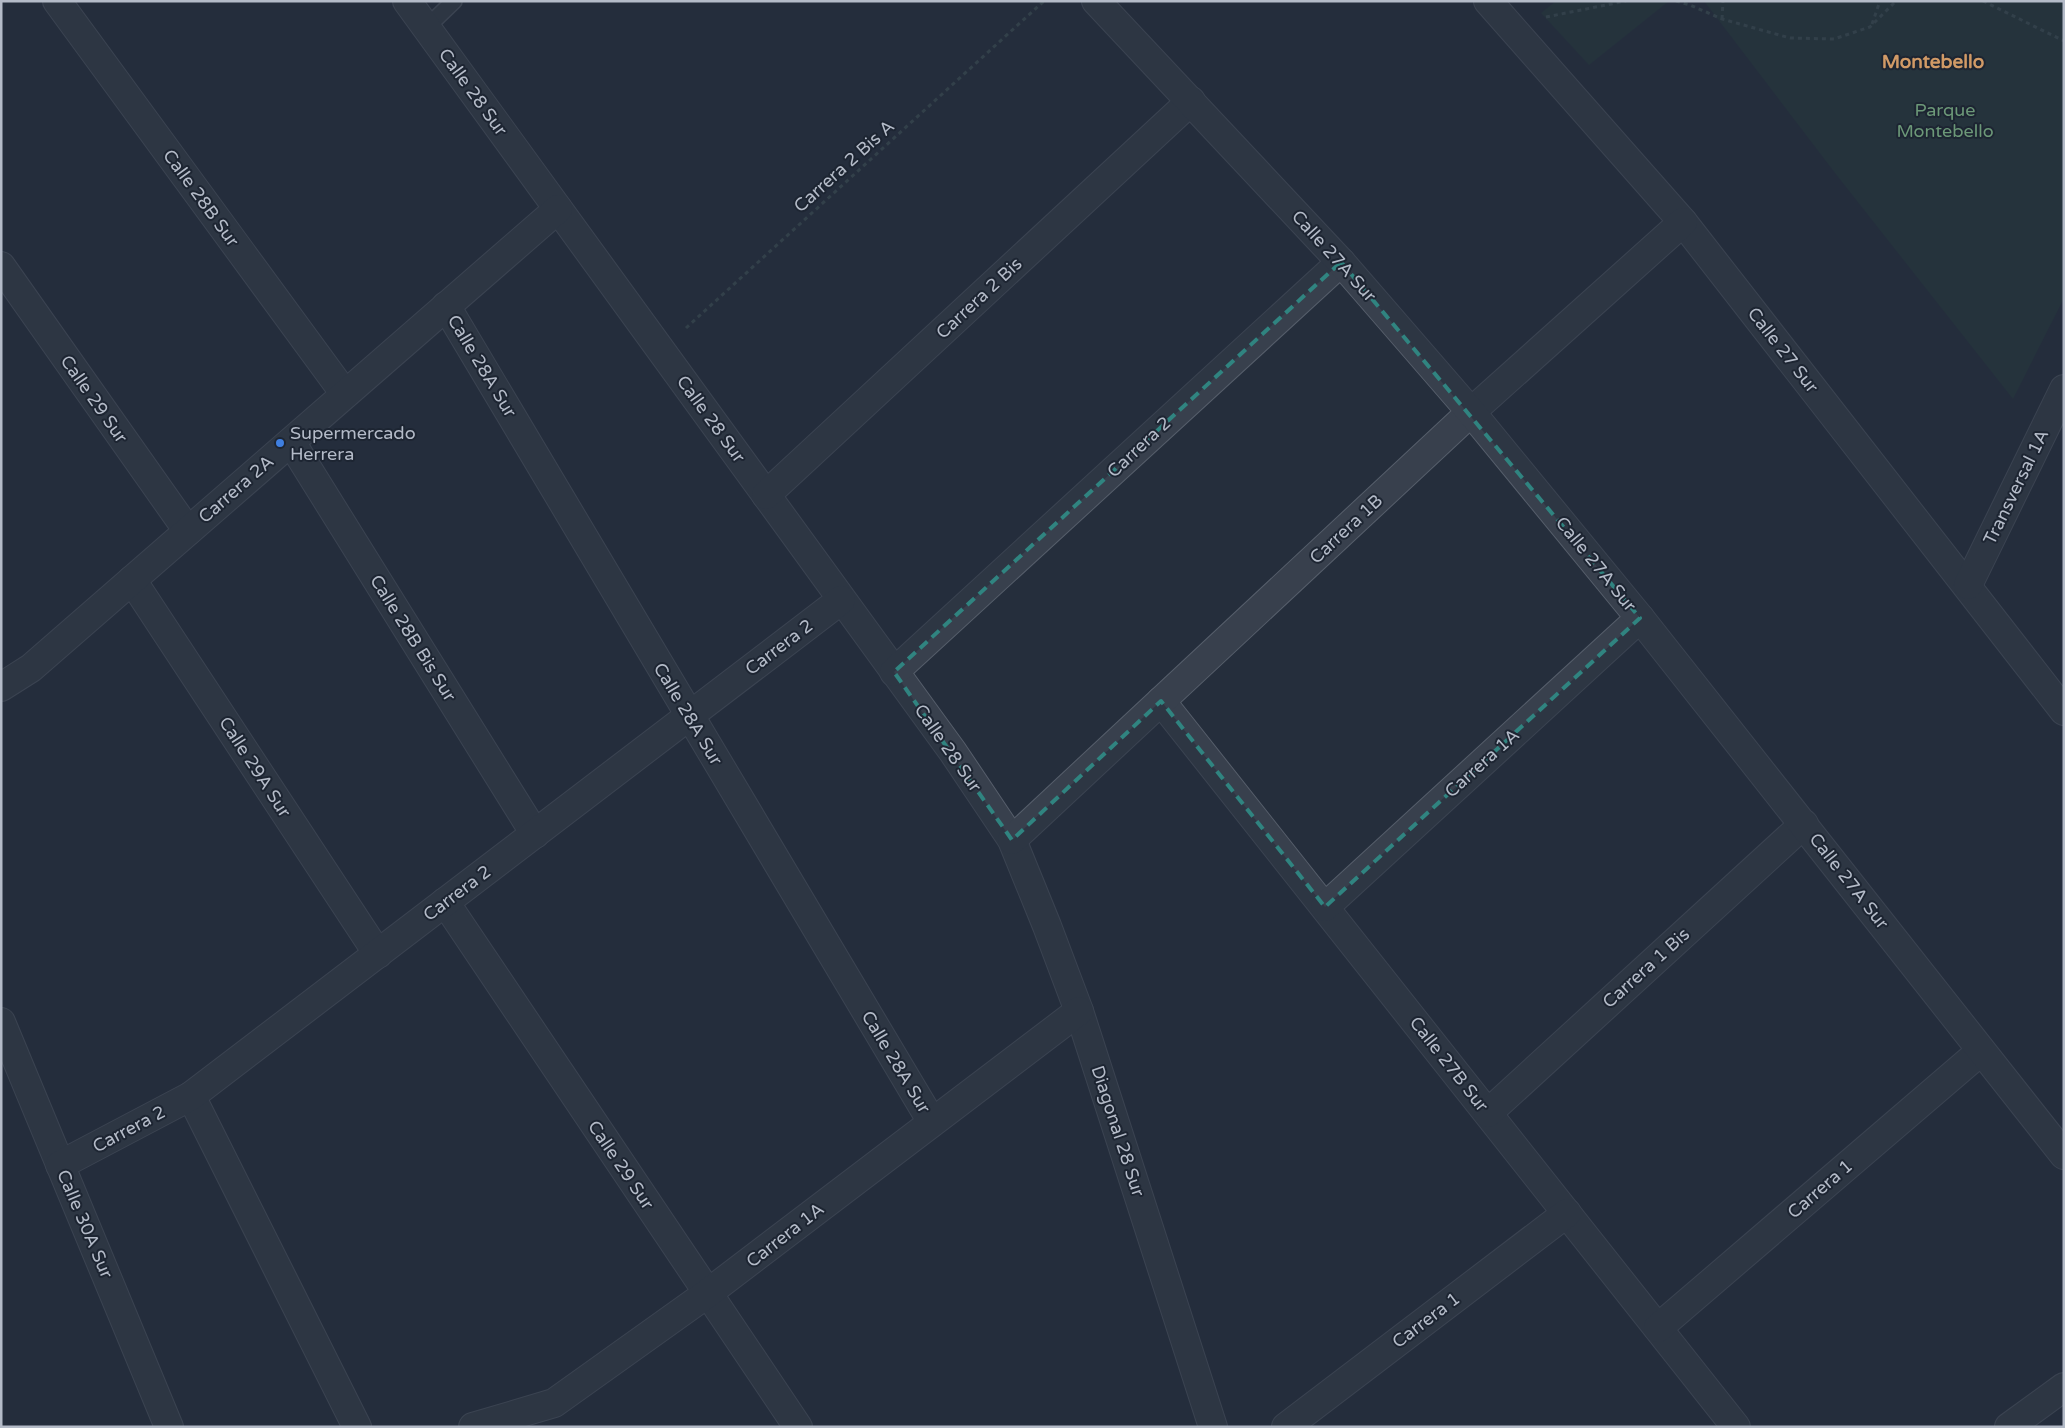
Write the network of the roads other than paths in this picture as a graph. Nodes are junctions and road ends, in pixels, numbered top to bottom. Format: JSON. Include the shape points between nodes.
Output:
{"nodes":[{"id":1,"x":57,"y":1,"type":"edge"},
{"id":2,"x":407,"y":1,"type":"edge"},
{"id":3,"x":454,"y":1,"type":"edge"},
{"id":4,"x":1096,"y":1,"type":"edge"},
{"id":5,"x":1488,"y":1,"type":"edge"},
{"id":6,"x":426,"y":28,"type":"junction"},
{"id":7,"x":1191,"y":101,"type":"junction"},
{"id":8,"x":558,"y":209,"type":"junction"},
{"id":9,"x":1683,"y":222,"type":"junction"},
{"id":10,"x":1340,"y":262,"type":"junction"},
{"id":11,"x":1,"y":266,"type":"edge"},
{"id":12,"x":446,"y":306,"type":"junction"},
{"id":13,"x":2064,"y":388,"type":"edge"},
{"id":14,"x":345,"y":394,"type":"junction"},
{"id":15,"x":1471,"y":412,"type":"junction"},
{"id":16,"x":290,"y":442,"type":"junction"},
{"id":17,"x":766,"y":495,"type":"junction"},
{"id":18,"x":188,"y":532,"type":"junction"},
{"id":19,"x":132,"y":580,"type":"junction"},
{"id":20,"x":1968,"y":585,"type":"junction"},
{"id":21,"x":841,"y":600,"type":"junction"},
{"id":22,"x":1640,"y":618,"type":"junction"},
{"id":23,"x":894,"y":672,"type":"junction"},
{"id":24,"x":1,"y":687,"type":"edge"},
{"id":25,"x":1162,"y":701,"type":"junction"},
{"id":26,"x":2064,"y":711,"type":"edge"},
{"id":27,"x":689,"y":716,"type":"junction"},
{"id":28,"x":1804,"y":824,"type":"junction"},
{"id":29,"x":534,"y":834,"type":"junction"},
{"id":30,"x":1012,"y":840,"type":"junction"},
{"id":31,"x":445,"y":902,"type":"junction"},
{"id":32,"x":1325,"y":907,"type":"junction"},
{"id":33,"x":378,"y":954,"type":"junction"},
{"id":34,"x":1079,"y":1011,"type":"junction"},
{"id":35,"x":1,"y":1022,"type":"edge"},
{"id":36,"x":1981,"y":1051,"type":"junction"},
{"id":37,"x":7,"y":1052,"type":"edge"},
{"id":38,"x":191,"y":1096,"type":"junction"},
{"id":39,"x":1488,"y":1113,"type":"junction"},
{"id":40,"x":932,"y":1122,"type":"junction"},
{"id":41,"x":2064,"y":1155,"type":"edge"},
{"id":42,"x":60,"y":1165,"type":"junction"},
{"id":43,"x":1567,"y":1213,"type":"junction"},
{"id":44,"x":708,"y":1293,"type":"junction"},
{"id":45,"x":1658,"y":1328,"type":"junction"},
{"id":46,"x":2064,"y":1387,"type":"edge"},
{"id":47,"x":478,"y":1426,"type":"edge"},
{"id":48,"x":169,"y":1427,"type":"edge"},
{"id":49,"x":357,"y":1427,"type":"edge"},
{"id":50,"x":798,"y":1427,"type":"edge"},
{"id":51,"x":1213,"y":1427,"type":"edge"},
{"id":52,"x":1286,"y":1427,"type":"edge"},
{"id":53,"x":1736,"y":1427,"type":"edge"},
{"id":54,"x":2010,"y":1427,"type":"edge"}],
"edges":[{"from":1,"to":14,"type":"street","name":"Calle 28B Sur"},
{"from":2,"to":6,"type":"street","name":"Calle 28 Sur"},
{"from":3,"to":6,"type":"lane"},
{"from":4,"to":7,"type":"street","name":"Calle 27A Sur"},
{"from":5,"to":9,"type":"street","name":"Calle 27 Sur"},
{"from":6,"to":8,"type":"street","name":"Calle 28 Sur"},
{"from":7,"to":10,"type":"street","name":"Calle 27A Sur"},
{"from":7,"to":17,"type":"street","name":"Carrera 2 Bis"},
{"from":8,"to":12,"type":"street","name":"Carrera 2A"},
{"from":8,"to":17,"type":"street","name":"Calle 28 Sur"},
{"from":9,"to":15,"type":"street","name":"Carrera 1B"},
{"from":9,"to":20,"type":"street","name":"Calle 27 Sur"},
{"from":10,"to":15,"type":"street","name":"Calle 27A Sur"},
{"from":10,"to":23,"type":"street","name":"Carrera 2"},
{"from":11,"to":18,"type":"street","name":"Calle 29 Sur"},
{"from":12,"to":14,"type":"street","name":"Carrera 2A"},
{"from":12,"to":27,"type":"street","name":"Calle 28A Sur"},
{"from":13,"to":20,"type":"street","name":"Transversal 1A"},
{"from":14,"to":16,"type":"street","name":"Carrera 2A"},
{"from":15,"to":22,"type":"street","name":"Calle 27A Sur"},
{"from":15,"to":25,"type":"street","name":"Carrera 1B"},
{"from":16,"to":18,"type":"street","name":"Carrera 2A"},
{"from":16,"to":29,"type":"street","name":"Calle 28B Bis Sur"},
{"from":17,"to":21,"type":"street","name":"Calle 28 Sur"},
{"from":18,"to":19,"type":"street","name":"Carrera 2A"},
{"from":19,"to":24,"type":"street","name":"Carrera 2A","via":[[31,668]]},
{"from":19,"to":33,"type":"street","name":"Calle 29A Sur"},
{"from":20,"to":26,"type":"street","name":"Calle 27 Sur"},
{"from":21,"to":23,"type":"street","name":"Calle 28 Sur"},
{"from":21,"to":27,"type":"street","name":"Carrera 2"},
{"from":22,"to":28,"type":"street","name":"Calle 27A Sur"},
{"from":22,"to":32,"type":"street","name":"Carrera 1A"},
{"from":23,"to":30,"type":"street","name":"Calle 28 Sur"},
{"from":25,"to":30,"type":"street","name":"Carrera 1B"},
{"from":25,"to":32,"type":"street","name":"Calle 27B Sur"},
{"from":27,"to":29,"type":"street","name":"Carrera 2"},
{"from":27,"to":40,"type":"street","name":"Calle 28A Sur"},
{"from":28,"to":36,"type":"street","name":"Calle 27A Sur"},
{"from":28,"to":39,"type":"street","name":"Carrera 1 Bis"},
{"from":29,"to":31,"type":"street","name":"Carrera 2"},
{"from":30,"to":34,"type":"street","name":"Diagonal 28 Sur"},
{"from":31,"to":33,"type":"street","name":"Carrera 2"},
{"from":31,"to":44,"type":"street","name":"Calle 29 Sur"},
{"from":32,"to":39,"type":"street","name":"Calle 27B Sur"},
{"from":33,"to":38,"type":"street","name":"Carrera 2"},
{"from":34,"to":40,"type":"street","name":"Carrera 1A"},
{"from":34,"to":51,"type":"street","name":"Diagonal 28 Sur"},
{"from":35,"to":37,"type":"street","name":"Calle 30A Sur"},
{"from":36,"to":41,"type":"street","name":"Calle 27A Sur"},
{"from":36,"to":45,"type":"street","name":"Carrera 1"},
{"from":37,"to":42,"type":"street","name":"Calle 30A Sur"},
{"from":38,"to":42,"type":"street","name":"Carrera 2"},
{"from":38,"to":49,"type":"street"},
{"from":39,"to":43,"type":"street","name":"Calle 27B Sur"},
{"from":40,"to":44,"type":"street","name":"Carrera 1A"},
{"from":42,"to":48,"type":"street","name":"Calle 30A Sur"},
{"from":43,"to":45,"type":"street","name":"Calle 27B Sur"},
{"from":43,"to":52,"type":"street","name":"Carrera 1"},
{"from":44,"to":47,"type":"street","name":"Carrera 1A","via":[[554,1403]]},
{"from":44,"to":50,"type":"street","name":"Calle 29 Sur"},
{"from":45,"to":53,"type":"street","name":"Calle 27B Sur"},
{"from":46,"to":54,"type":"street"}]}
